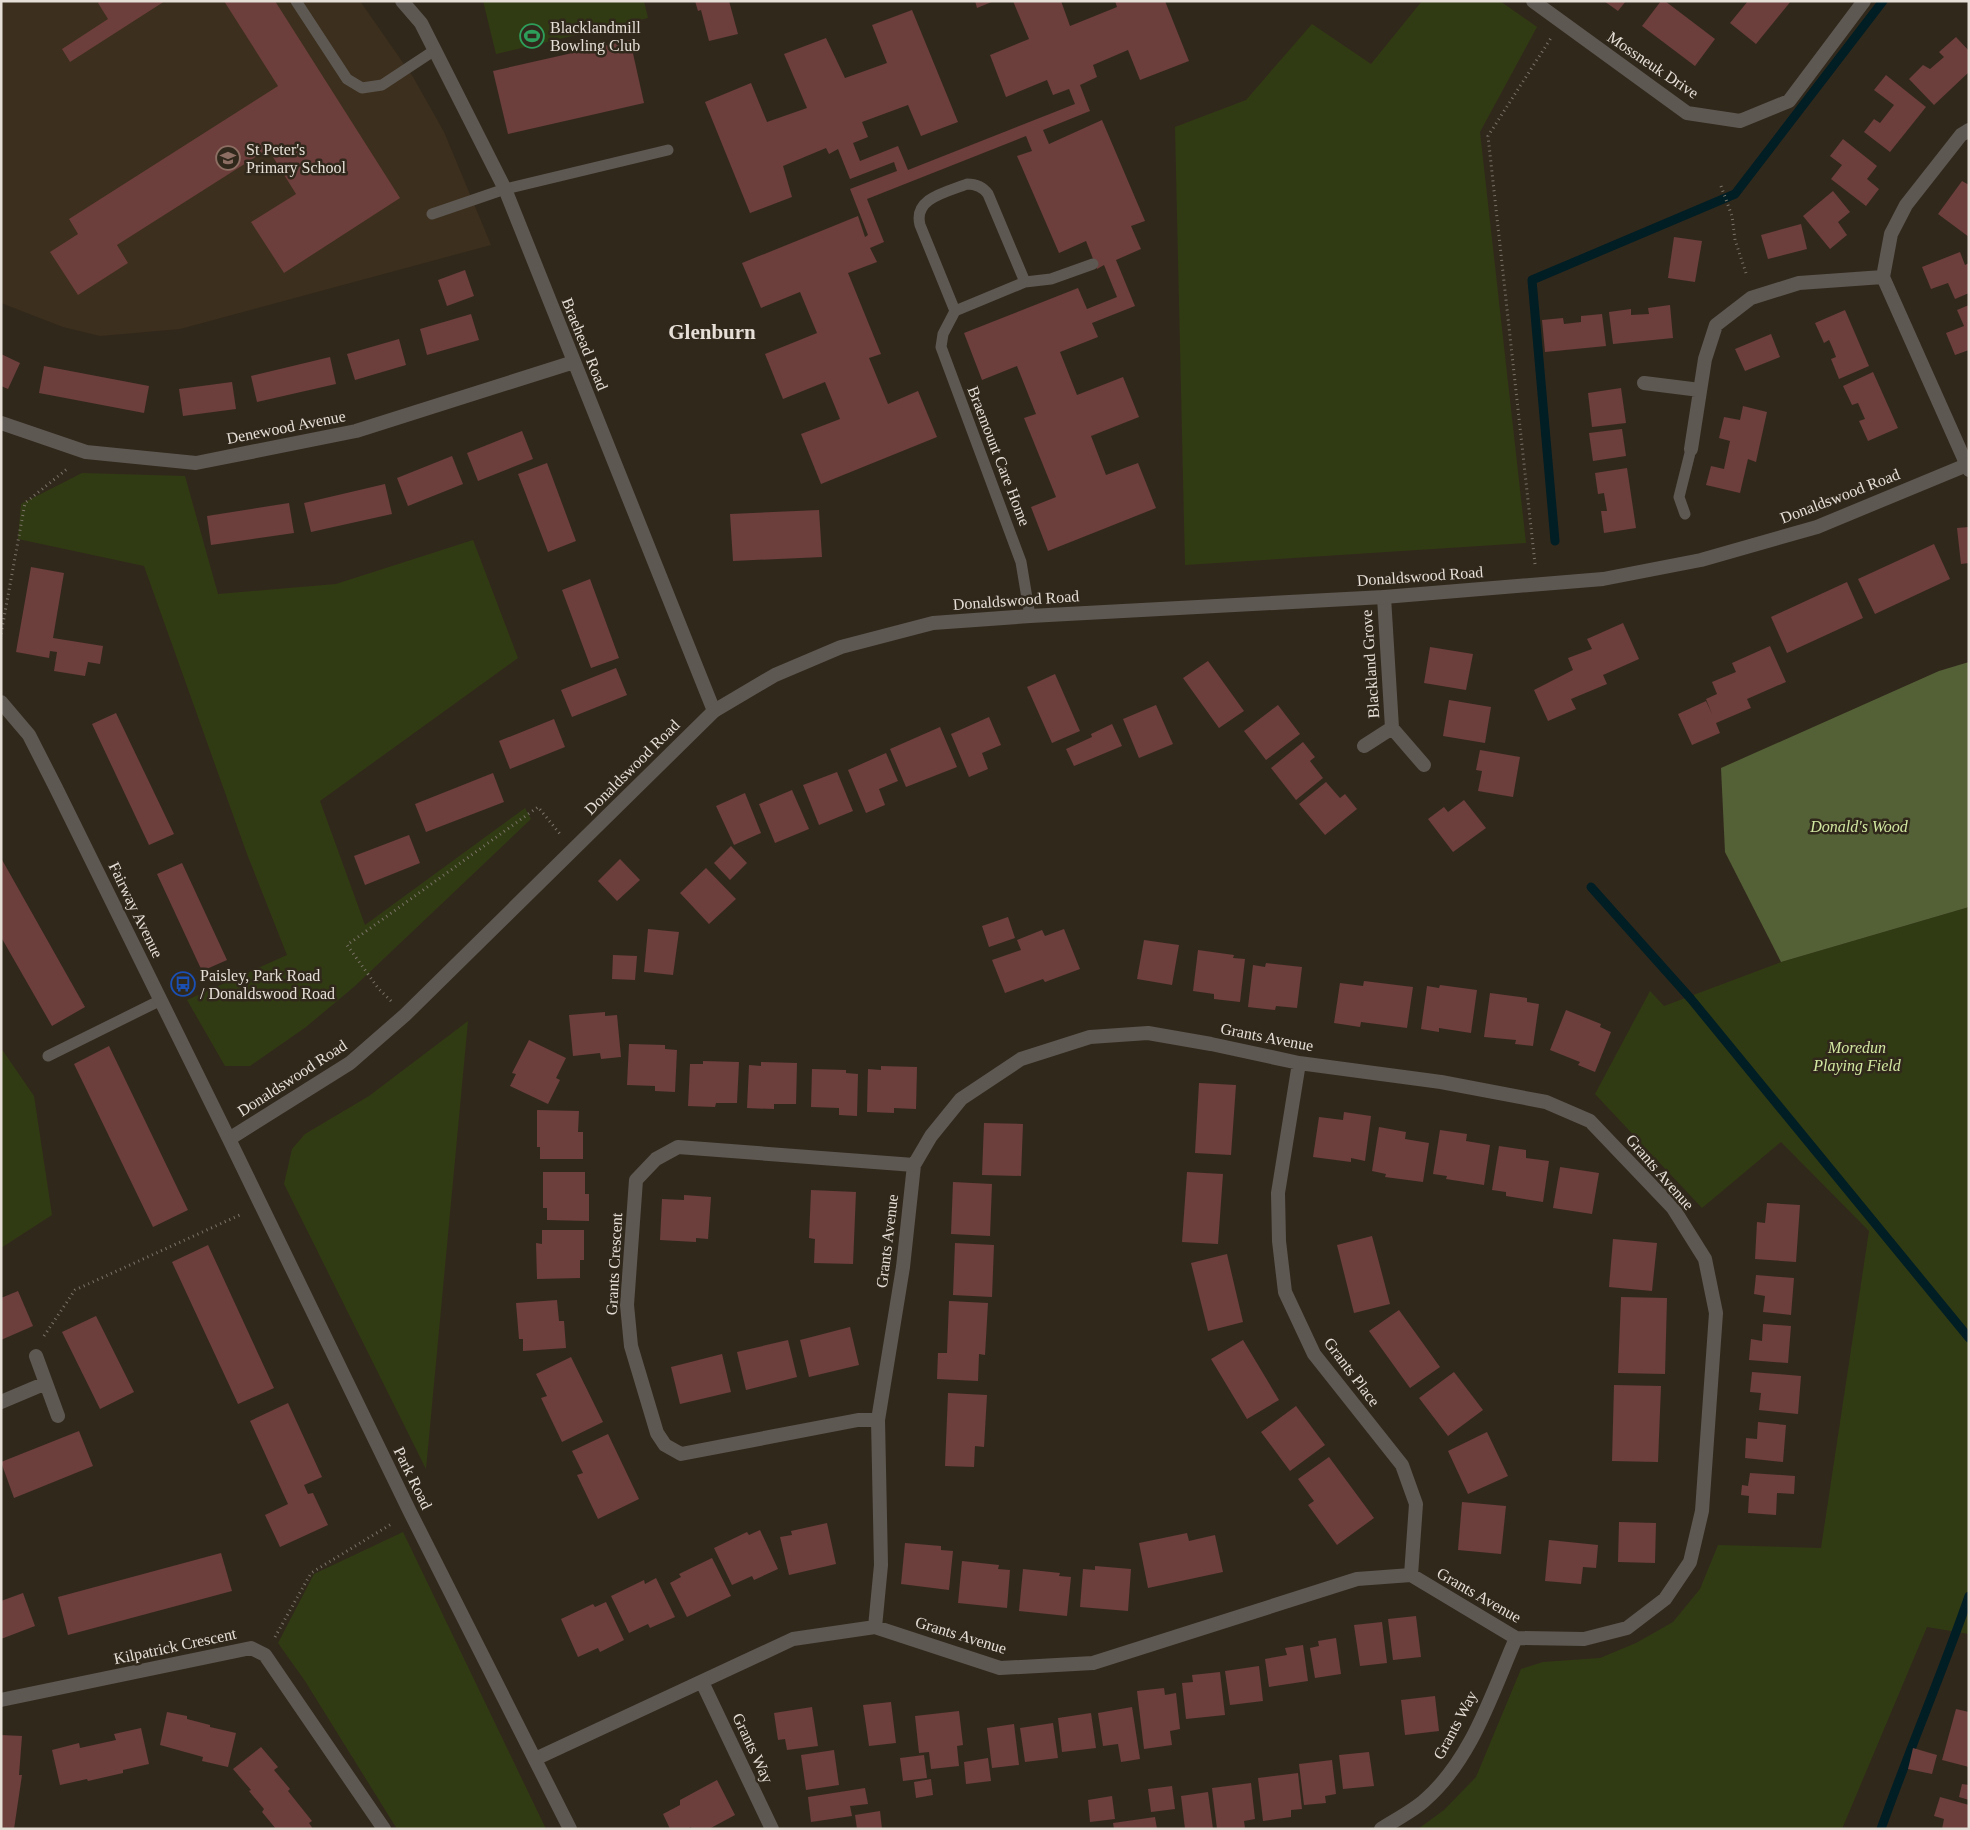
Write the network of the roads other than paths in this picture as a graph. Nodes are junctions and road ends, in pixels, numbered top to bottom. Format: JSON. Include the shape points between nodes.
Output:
{"nodes":[{"id":1,"x":296,"y":1,"type":"edge"},
{"id":2,"x":402,"y":1,"type":"edge"},
{"id":3,"x":1533,"y":1,"type":"edge"},
{"id":4,"x":1864,"y":1,"type":"edge"},
{"id":5,"x":435,"y":50,"type":"junction"},
{"id":6,"x":1969,"y":130,"type":"edge"},
{"id":7,"x":668,"y":150,"type":"dead end"},
{"id":8,"x":505,"y":189,"type":"junction"},
{"id":9,"x":432,"y":214,"type":"dead end"},
{"id":10,"x":1093,"y":264,"type":"dead end"},
{"id":11,"x":1883,"y":277,"type":"junction"},
{"id":12,"x":1025,"y":282,"type":"junction"},
{"id":13,"x":955,"y":311,"type":"junction"},
{"id":14,"x":574,"y":362,"type":"junction"},
{"id":15,"x":1644,"y":383,"type":"dead end"},
{"id":16,"x":1700,"y":390,"type":"junction"},
{"id":17,"x":1,"y":423,"type":"edge"},
{"id":18,"x":1691,"y":449,"type":"joint"},
{"id":19,"x":1968,"y":467,"type":"edge"},
{"id":20,"x":1685,"y":514,"type":"dead end"},
{"id":21,"x":1384,"y":597,"type":"junction"},
{"id":22,"x":1030,"y":616,"type":"junction"},
{"id":23,"x":1,"y":702,"type":"edge"},
{"id":24,"x":714,"y":711,"type":"junction"},
{"id":25,"x":1392,"y":728,"type":"junction"},
{"id":26,"x":1364,"y":746,"type":"dead end"},
{"id":27,"x":1424,"y":765,"type":"dead end"},
{"id":28,"x":161,"y":1000,"type":"junction"},
{"id":29,"x":48,"y":1056,"type":"dead end"},
{"id":30,"x":1299,"y":1063,"type":"junction"},
{"id":31,"x":229,"y":1139,"type":"junction"},
{"id":32,"x":914,"y":1165,"type":"junction"},
{"id":33,"x":36,"y":1356,"type":"road end"},
{"id":34,"x":46,"y":1383,"type":"junction"},
{"id":35,"x":1,"y":1402,"type":"edge"},
{"id":36,"x":58,"y":1416,"type":"dead end"},
{"id":37,"x":878,"y":1420,"type":"junction"},
{"id":38,"x":1411,"y":1575,"type":"junction"},
{"id":39,"x":875,"y":1626,"type":"junction"},
{"id":40,"x":1516,"y":1638,"type":"junction"},
{"id":41,"x":702,"y":1682,"type":"junction"},
{"id":42,"x":1,"y":1700,"type":"edge"},
{"id":43,"x":535,"y":1759,"type":"junction"},
{"id":44,"x":384,"y":1829,"type":"edge"},
{"id":45,"x":570,"y":1829,"type":"edge"},
{"id":46,"x":772,"y":1829,"type":"edge"},
{"id":47,"x":1380,"y":1829,"type":"edge"}],
"edges":[{"from":1,"to":5,"type":"lane","via":[[347,79],[362,88],[382,84]]},
{"from":2,"to":5,"type":"street","name":"Braehead Road","via":[[421,23]]},
{"from":3,"to":4,"type":"street","name":"Mossneuk Drive","via":[[1687,113],[1740,121],[1789,101]]},
{"from":5,"to":8,"type":"street","name":"Braehead Road"},
{"from":6,"to":11,"type":"street","via":[[1961,135],[1906,205],[1891,234]]},
{"from":7,"to":8,"type":"lane"},
{"from":8,"to":9,"type":"lane"},
{"from":8,"to":14,"type":"street","name":"Braehead Road"},
{"from":10,"to":12,"type":"lane","via":[[1050,279]]},
{"from":11,"to":16,"type":"street","via":[[1799,283],[1751,298],[1716,325],[1705,359]]},
{"from":11,"to":19,"type":"street"},
{"from":12,"to":13,"type":"lane"},
{"from":12,"to":13,"type":"lane","via":[[988,194],[980,186],[967,184],[926,200],[918,218]]},
{"from":13,"to":22,"type":"lane","name":"Braemount Care Home","via":[[943,334],[941,348],[1022,562]]},
{"from":14,"to":17,"type":"street","name":"Denewood Avenue","via":[[356,431],[196,463],[86,452]]},
{"from":14,"to":24,"type":"street","name":"Braehead Road"},
{"from":15,"to":16,"type":"street"},
{"from":16,"to":18,"type":"street"},
{"from":18,"to":20,"type":"lane","via":[[1679,497]]},
{"from":19,"to":21,"type":"street","name":"Donaldswood Road","via":[[1817,527],[1701,560],[1603,579]]},
{"from":21,"to":22,"type":"street","name":"Donaldswood Road"},
{"from":21,"to":25,"type":"street","name":"Blackland Grove"},
{"from":22,"to":24,"type":"street","name":"Donaldswood Road","via":[[933,624],[841,647],[776,675]]},
{"from":23,"to":28,"type":"street","name":"Fairway Avenue","via":[[28,735]]},
{"from":24,"to":31,"type":"street","name":"Donaldswood Road","via":[[405,1015],[350,1063]]},
{"from":25,"to":26,"type":"street","name":"Blackland Grove"},
{"from":25,"to":27,"type":"street","name":"Blackland Grove"},
{"from":28,"to":29,"type":"lane"},
{"from":28,"to":31,"type":"street","name":"Fairway Avenue"},
{"from":30,"to":32,"type":"street","name":"Grants Avenue","via":[[1148,1033],[1090,1037],[1021,1059],[960,1100],[931,1136]]},
{"from":30,"to":38,"type":"street","name":"Grants Place","via":[[1278,1193],[1285,1292],[1314,1354],[1402,1465],[1416,1504]]},
{"from":30,"to":40,"type":"street","name":"Grants Avenue","via":[[1442,1082],[1546,1102],[1590,1120],[1673,1208],[1705,1259],[1716,1314],[1702,1511],[1690,1562],[1665,1599],[1627,1628],[1584,1639]]},
{"from":31,"to":43,"type":"street","name":"Park Road","via":[[410,1512]]},
{"from":32,"to":37,"type":"street","name":"Grants Avenue"},
{"from":32,"to":37,"type":"street","name":"Grants Crescent","via":[[678,1146],[656,1159],[636,1180],[627,1305],[631,1346],[657,1433],[665,1445],[681,1454],[858,1420]]},
{"from":33,"to":34,"type":"street"},
{"from":34,"to":35,"type":"street"},
{"from":34,"to":36,"type":"street"},
{"from":37,"to":39,"type":"street","name":"Grants Avenue","via":[[881,1564]]},
{"from":38,"to":39,"type":"street","name":"Grants Avenue","via":[[1357,1579],[1094,1663],[1000,1668]]},
{"from":38,"to":40,"type":"street","name":"Grants Avenue"},
{"from":39,"to":41,"type":"street","name":"Grants Avenue","via":[[793,1639]]},
{"from":40,"to":47,"type":"street","name":"Grants Way","via":[[1474,1733],[1454,1769],[1425,1801]]},
{"from":41,"to":43,"type":"street","name":"Grants Avenue"},
{"from":41,"to":46,"type":"street","name":"Grants Way"},
{"from":42,"to":44,"type":"street","name":"Kilpatrick Crescent","via":[[250,1648],[265,1654]]},
{"from":43,"to":45,"type":"street","name":"Park Road"}]}
